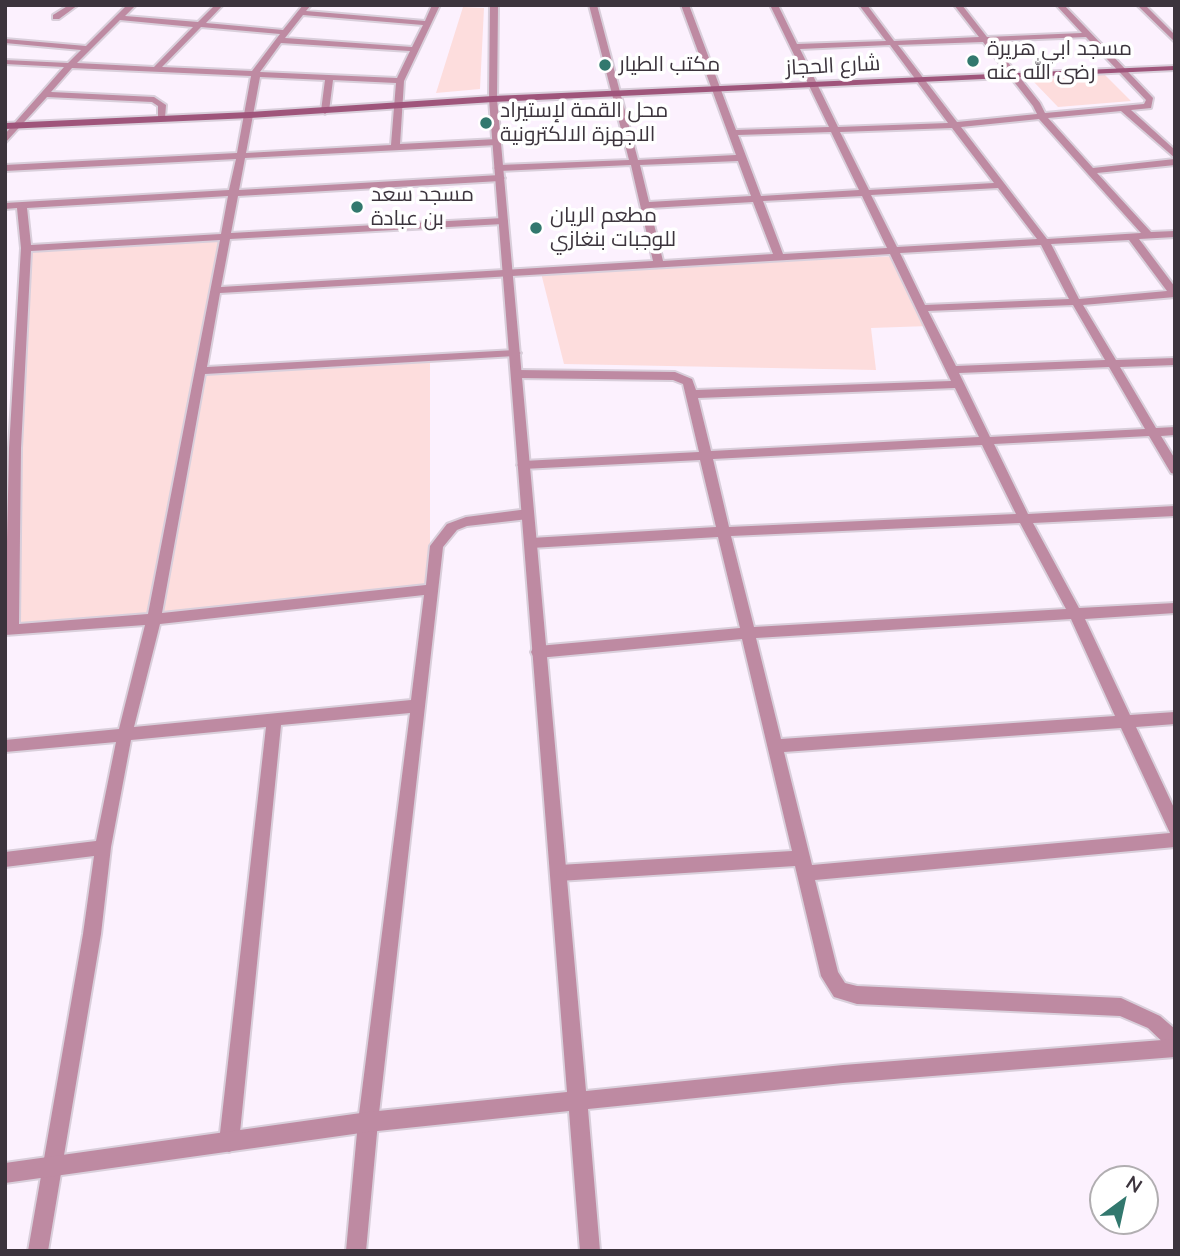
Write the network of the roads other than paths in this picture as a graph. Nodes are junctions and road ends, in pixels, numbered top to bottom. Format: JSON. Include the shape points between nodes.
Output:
{"nodes":[{"id":1,"x":74,"y":5,"type":"edge"},
{"id":2,"x":121,"y":5,"type":"edge"},
{"id":3,"x":219,"y":5,"type":"edge"},
{"id":4,"x":436,"y":5,"type":"edge"},
{"id":5,"x":494,"y":5,"type":"edge"},
{"id":6,"x":593,"y":5,"type":"edge"},
{"id":7,"x":686,"y":5,"type":"edge"},
{"id":8,"x":774,"y":5,"type":"edge"},
{"id":9,"x":863,"y":5,"type":"edge"},
{"id":10,"x":958,"y":5,"type":"edge"},
{"id":11,"x":972,"y":5,"type":"edge"},
{"id":12,"x":1060,"y":5,"type":"edge"},
{"id":13,"x":1141,"y":5,"type":"edge"},
{"id":14,"x":132,"y":6,"type":"edge"},
{"id":15,"x":304,"y":9,"type":"edge"},
{"id":16,"x":56,"y":17,"type":"dead end"},
{"id":17,"x":119,"y":18,"type":"junction"},
{"id":18,"x":427,"y":23,"type":"junction"},
{"id":19,"x":200,"y":24,"type":"junction"},
{"id":20,"x":284,"y":32,"type":"junction"},
{"id":21,"x":1087,"y":35,"type":"junction"},
{"id":22,"x":983,"y":38,"type":"junction"},
{"id":23,"x":278,"y":40,"type":"junction"},
{"id":24,"x":1175,"y":40,"type":"edge"},
{"id":25,"x":5,"y":41,"type":"edge"},
{"id":26,"x":891,"y":43,"type":"junction"},
{"id":27,"x":794,"y":47,"type":"junction"},
{"id":28,"x":86,"y":48,"type":"junction"},
{"id":29,"x":413,"y":49,"type":"junction"},
{"id":30,"x":5,"y":62,"type":"edge"},
{"id":31,"x":69,"y":65,"type":"junction"},
{"id":32,"x":157,"y":68,"type":"junction"},
{"id":33,"x":1175,"y":68,"type":"edge"},
{"id":34,"x":1121,"y":69,"type":"junction"},
{"id":35,"x":257,"y":74,"type":"junction"},
{"id":36,"x":1011,"y":74,"type":"junction"},
{"id":37,"x":329,"y":77,"type":"junction"},
{"id":38,"x":918,"y":80,"type":"junction"},
{"id":39,"x":400,"y":81,"type":"junction"},
{"id":40,"x":813,"y":85,"type":"junction"},
{"id":41,"x":716,"y":89,"type":"junction"},
{"id":42,"x":618,"y":93,"type":"junction"},
{"id":43,"x":44,"y":94,"type":"junction"},
{"id":44,"x":493,"y":99,"type":"junction"},
{"id":45,"x":396,"y":107,"type":"junction"},
{"id":46,"x":1124,"y":109,"type":"junction"},
{"id":47,"x":325,"y":111,"type":"junction"},
{"id":48,"x":250,"y":115,"type":"junction"},
{"id":49,"x":161,"y":118,"type":"junction"},
{"id":50,"x":1043,"y":118,"type":"junction"},
{"id":51,"x":953,"y":125,"type":"junction"},
{"id":52,"x":10,"y":126,"type":"edge"},
{"id":53,"x":835,"y":130,"type":"junction"},
{"id":54,"x":733,"y":133,"type":"junction"},
{"id":55,"x":5,"y":140,"type":"edge"},
{"id":56,"x":496,"y":142,"type":"junction"},
{"id":57,"x":395,"y":148,"type":"junction"},
{"id":58,"x":1175,"y":155,"type":"edge"},
{"id":59,"x":242,"y":156,"type":"junction"},
{"id":60,"x":742,"y":158,"type":"junction"},
{"id":61,"x":635,"y":162,"type":"junction"},
{"id":62,"x":1175,"y":162,"type":"edge"},
{"id":63,"x":5,"y":169,"type":"edge"},
{"id":64,"x":1090,"y":171,"type":"junction"},
{"id":65,"x":499,"y":173,"type":"junction"},
{"id":66,"x":1001,"y":185,"type":"junction"},
{"id":67,"x":864,"y":193,"type":"junction"},
{"id":68,"x":232,"y":195,"type":"junction"},
{"id":69,"x":758,"y":200,"type":"junction"},
{"id":70,"x":645,"y":205,"type":"junction"},
{"id":71,"x":5,"y":206,"type":"edge"},
{"id":72,"x":22,"y":206,"type":"junction"},
{"id":73,"x":503,"y":221,"type":"junction"},
{"id":74,"x":1175,"y":234,"type":"edge"},
{"id":75,"x":1149,"y":236,"type":"junction"},
{"id":76,"x":224,"y":237,"type":"junction"},
{"id":77,"x":1132,"y":237,"type":"junction"},
{"id":78,"x":1045,"y":243,"type":"junction"},
{"id":79,"x":26,"y":248,"type":"junction"},
{"id":80,"x":892,"y":251,"type":"junction"},
{"id":81,"x":779,"y":258,"type":"junction"},
{"id":82,"x":659,"y":265,"type":"junction"},
{"id":83,"x":508,"y":273,"type":"junction"},
{"id":84,"x":217,"y":290,"type":"junction"},
{"id":85,"x":1174,"y":293,"type":"edge"},
{"id":86,"x":1076,"y":302,"type":"junction"},
{"id":87,"x":920,"y":308,"type":"junction"},
{"id":88,"x":515,"y":353,"type":"junction"},
{"id":89,"x":1175,"y":360,"type":"edge"},
{"id":90,"x":1114,"y":365,"type":"junction"},
{"id":91,"x":951,"y":370,"type":"junction"},
{"id":92,"x":203,"y":371,"type":"junction"},
{"id":93,"x":517,"y":374,"type":"junction"},
{"id":94,"x":958,"y":384,"type":"junction"},
{"id":95,"x":692,"y":394,"type":"junction"},
{"id":96,"x":1175,"y":431,"type":"edge"},
{"id":97,"x":1154,"y":432,"type":"junction"},
{"id":98,"x":986,"y":441,"type":"junction"},
{"id":99,"x":10,"y":448,"type":"edge"},
{"id":100,"x":703,"y":457,"type":"junction"},
{"id":101,"x":523,"y":465,"type":"junction"},
{"id":102,"x":1175,"y":470,"type":"edge"},
{"id":103,"x":1175,"y":511,"type":"edge"},
{"id":104,"x":528,"y":514,"type":"junction"},
{"id":105,"x":1024,"y":518,"type":"junction"},
{"id":106,"x":724,"y":532,"type":"junction"},
{"id":107,"x":531,"y":543,"type":"junction"},
{"id":108,"x":432,"y":589,"type":"junction"},
{"id":109,"x":1175,"y":608,"type":"edge"},
{"id":110,"x":1075,"y":613,"type":"junction"},
{"id":111,"x":155,"y":619,"type":"junction"},
{"id":112,"x":9,"y":630,"type":"edge"},
{"id":113,"x":750,"y":633,"type":"junction"},
{"id":114,"x":538,"y":652,"type":"junction"},
{"id":115,"x":416,"y":706,"type":"junction"},
{"id":116,"x":1175,"y":718,"type":"edge"},
{"id":117,"x":274,"y":719,"type":"junction"},
{"id":118,"x":1123,"y":722,"type":"junction"},
{"id":119,"x":125,"y":733,"type":"junction"},
{"id":120,"x":5,"y":746,"type":"edge"},
{"id":121,"x":776,"y":746,"type":"junction"},
{"id":122,"x":1175,"y":828,"type":"edge"},
{"id":123,"x":1175,"y":840,"type":"edge"},
{"id":124,"x":103,"y":847,"type":"junction"},
{"id":125,"x":5,"y":860,"type":"edge"},
{"id":126,"x":804,"y":866,"type":"junction"},
{"id":127,"x":559,"y":873,"type":"junction"},
{"id":128,"x":1175,"y":1042,"type":"edge"},
{"id":129,"x":1175,"y":1048,"type":"edge"},
{"id":130,"x":577,"y":1102,"type":"junction"},
{"id":131,"x":368,"y":1122,"type":"junction"},
{"id":132,"x":229,"y":1142,"type":"junction"},
{"id":133,"x":54,"y":1165,"type":"junction"},
{"id":134,"x":5,"y":1173,"type":"edge"},
{"id":135,"x":38,"y":1251,"type":"edge"},
{"id":136,"x":356,"y":1251,"type":"edge"},
{"id":137,"x":590,"y":1251,"type":"edge"}],
"edges":[{"from":1,"to":16,"type":"street"},
{"from":2,"to":14,"type":"street"},
{"from":3,"to":19,"type":"street"},
{"from":4,"to":18,"type":"street"},
{"from":5,"to":44,"type":"street"},
{"from":6,"to":42,"type":"street"},
{"from":7,"to":41,"type":"street"},
{"from":8,"to":27,"type":"street"},
{"from":9,"to":26,"type":"street"},
{"from":10,"to":11,"type":"street"},
{"from":10,"to":22,"type":"street"},
{"from":12,"to":21,"type":"street"},
{"from":13,"to":24,"type":"street"},
{"from":14,"to":17,"type":"street"},
{"from":15,"to":18,"type":"street"},
{"from":15,"to":20,"type":"street"},
{"from":17,"to":19,"type":"street"},
{"from":17,"to":28,"type":"street"},
{"from":18,"to":29,"type":"street"},
{"from":19,"to":20,"type":"street"},
{"from":19,"to":32,"type":"street"},
{"from":20,"to":23,"type":"street"},
{"from":21,"to":22,"type":"street"},
{"from":21,"to":34,"type":"street"},
{"from":22,"to":26,"type":"street"},
{"from":22,"to":36,"type":"street"},
{"from":23,"to":29,"type":"street"},
{"from":23,"to":35,"type":"street","via":[[258,65]]},
{"from":25,"to":28,"type":"street"},
{"from":26,"to":27,"type":"street"},
{"from":26,"to":38,"type":"street"},
{"from":27,"to":40,"type":"street"},
{"from":28,"to":31,"type":"street"},
{"from":29,"to":39,"type":"street"},
{"from":30,"to":31,"type":"street"},
{"from":31,"to":32,"type":"street"},
{"from":31,"to":43,"type":"street"},
{"from":32,"to":35,"type":"street"},
{"from":33,"to":34,"type":"main road","name":"شارع الحجاز"},
{"from":34,"to":36,"type":"main road","name":"شارع الحجاز"},
{"from":34,"to":46,"type":"street","via":[[1150,100],[1148,106]]},
{"from":35,"to":37,"type":"street"},
{"from":35,"to":48,"type":"street"},
{"from":36,"to":38,"type":"main road","name":"شارع الحجاز"},
{"from":36,"to":50,"type":"street"},
{"from":37,"to":39,"type":"street"},
{"from":37,"to":47,"type":"street"},
{"from":38,"to":40,"type":"main road","name":"شارع الحجاز"},
{"from":38,"to":51,"type":"street"},
{"from":39,"to":45,"type":"street"},
{"from":40,"to":41,"type":"main road","name":"شارع الحجاز"},
{"from":40,"to":53,"type":"street"},
{"from":41,"to":42,"type":"main road","name":"شارع الحجاز"},
{"from":41,"to":54,"type":"street"},
{"from":42,"to":44,"type":"main road","name":"شارع الحجاز"},
{"from":42,"to":61,"type":"street"},
{"from":43,"to":49,"type":"street","via":[[154,100],[162,105]]},
{"from":43,"to":52,"type":"street"},
{"from":44,"to":45,"type":"main road","name":"شارع الحجاز"},
{"from":44,"to":56,"type":"street"},
{"from":45,"to":47,"type":"main road","name":"شارع الحجاز"},
{"from":45,"to":57,"type":"street"},
{"from":46,"to":50,"type":"street"},
{"from":46,"to":58,"type":"street"},
{"from":47,"to":48,"type":"main road","name":"شارع الحجاز"},
{"from":48,"to":49,"type":"main road","name":"شارع الحجاز"},
{"from":48,"to":59,"type":"street"},
{"from":49,"to":52,"type":"main road","name":"شارع الحجاز"},
{"from":50,"to":51,"type":"street"},
{"from":50,"to":64,"type":"street"},
{"from":51,"to":53,"type":"street"},
{"from":51,"to":66,"type":"street"},
{"from":52,"to":55,"type":"street"},
{"from":53,"to":54,"type":"street"},
{"from":53,"to":67,"type":"street"},
{"from":54,"to":60,"type":"street"},
{"from":56,"to":57,"type":"street"},
{"from":56,"to":65,"type":"street"},
{"from":57,"to":59,"type":"street"},
{"from":59,"to":63,"type":"street"},
{"from":59,"to":68,"type":"street"},
{"from":60,"to":61,"type":"street"},
{"from":60,"to":69,"type":"street"},
{"from":61,"to":65,"type":"street"},
{"from":61,"to":70,"type":"street"},
{"from":62,"to":64,"type":"street"},
{"from":64,"to":75,"type":"street"},
{"from":65,"to":68,"type":"street"},
{"from":65,"to":73,"type":"street"},
{"from":66,"to":67,"type":"street"},
{"from":66,"to":78,"type":"street"},
{"from":67,"to":69,"type":"street"},
{"from":67,"to":80,"type":"street"},
{"from":68,"to":72,"type":"street"},
{"from":68,"to":76,"type":"street"},
{"from":69,"to":70,"type":"street"},
{"from":69,"to":81,"type":"street"},
{"from":70,"to":82,"type":"street"},
{"from":71,"to":72,"type":"street"},
{"from":72,"to":79,"type":"street"},
{"from":73,"to":76,"type":"street"},
{"from":73,"to":83,"type":"street"},
{"from":74,"to":75,"type":"street"},
{"from":75,"to":77,"type":"street"},
{"from":76,"to":79,"type":"street"},
{"from":76,"to":84,"type":"street"},
{"from":77,"to":78,"type":"street"},
{"from":77,"to":85,"type":"street"},
{"from":78,"to":80,"type":"street"},
{"from":78,"to":86,"type":"street"},
{"from":79,"to":99,"type":"street"},
{"from":80,"to":81,"type":"street"},
{"from":80,"to":87,"type":"street"},
{"from":81,"to":82,"type":"street"},
{"from":82,"to":83,"type":"street"},
{"from":83,"to":84,"type":"street"},
{"from":83,"to":88,"type":"street"},
{"from":84,"to":92,"type":"street"},
{"from":85,"to":86,"type":"street"},
{"from":86,"to":87,"type":"street"},
{"from":86,"to":90,"type":"street"},
{"from":87,"to":91,"type":"street"},
{"from":88,"to":92,"type":"street"},
{"from":88,"to":93,"type":"street"},
{"from":89,"to":90,"type":"street"},
{"from":90,"to":91,"type":"street"},
{"from":90,"to":97,"type":"street"},
{"from":91,"to":94,"type":"street"},
{"from":92,"to":111,"type":"street"},
{"from":93,"to":95,"type":"street","via":[[675,376],[688,382]]},
{"from":93,"to":101,"type":"street"},
{"from":94,"to":95,"type":"street"},
{"from":94,"to":98,"type":"street"},
{"from":95,"to":100,"type":"street"},
{"from":96,"to":97,"type":"street"},
{"from":97,"to":98,"type":"street"},
{"from":97,"to":102,"type":"street"},
{"from":98,"to":100,"type":"street"},
{"from":98,"to":105,"type":"street"},
{"from":99,"to":112,"type":"street"},
{"from":100,"to":101,"type":"street"},
{"from":100,"to":106,"type":"street"},
{"from":101,"to":104,"type":"street"},
{"from":103,"to":105,"type":"street"},
{"from":104,"to":107,"type":"street"},
{"from":104,"to":108,"type":"street","via":[[452,527],[437,546]]},
{"from":105,"to":106,"type":"street"},
{"from":105,"to":110,"type":"street"},
{"from":106,"to":107,"type":"street"},
{"from":106,"to":113,"type":"street"},
{"from":107,"to":114,"type":"street"},
{"from":108,"to":111,"type":"street"},
{"from":108,"to":115,"type":"street"},
{"from":109,"to":110,"type":"street"},
{"from":110,"to":113,"type":"street"},
{"from":110,"to":118,"type":"street"},
{"from":111,"to":112,"type":"street"},
{"from":111,"to":119,"type":"street"},
{"from":113,"to":114,"type":"street"},
{"from":113,"to":121,"type":"street"},
{"from":114,"to":127,"type":"street"},
{"from":115,"to":117,"type":"street"},
{"from":115,"to":131,"type":"street"},
{"from":116,"to":118,"type":"street"},
{"from":117,"to":119,"type":"street"},
{"from":117,"to":132,"type":"street"},
{"from":118,"to":121,"type":"street"},
{"from":118,"to":122,"type":"street"},
{"from":119,"to":120,"type":"street"},
{"from":119,"to":124,"type":"street"},
{"from":121,"to":126,"type":"street"},
{"from":123,"to":126,"type":"street"},
{"from":124,"to":125,"type":"street"},
{"from":124,"to":133,"type":"street"},
{"from":126,"to":127,"type":"street"},
{"from":126,"to":128,"type":"street","via":[[830,976],[840,991],[1121,1007],[1154,1022]]},
{"from":127,"to":130,"type":"street"},
{"from":129,"to":130,"type":"street","via":[[842,1074]]},
{"from":130,"to":131,"type":"street"},
{"from":130,"to":137,"type":"street"},
{"from":131,"to":132,"type":"street"},
{"from":131,"to":136,"type":"street"},
{"from":132,"to":133,"type":"street"},
{"from":133,"to":134,"type":"street"},
{"from":133,"to":135,"type":"street"}]}
